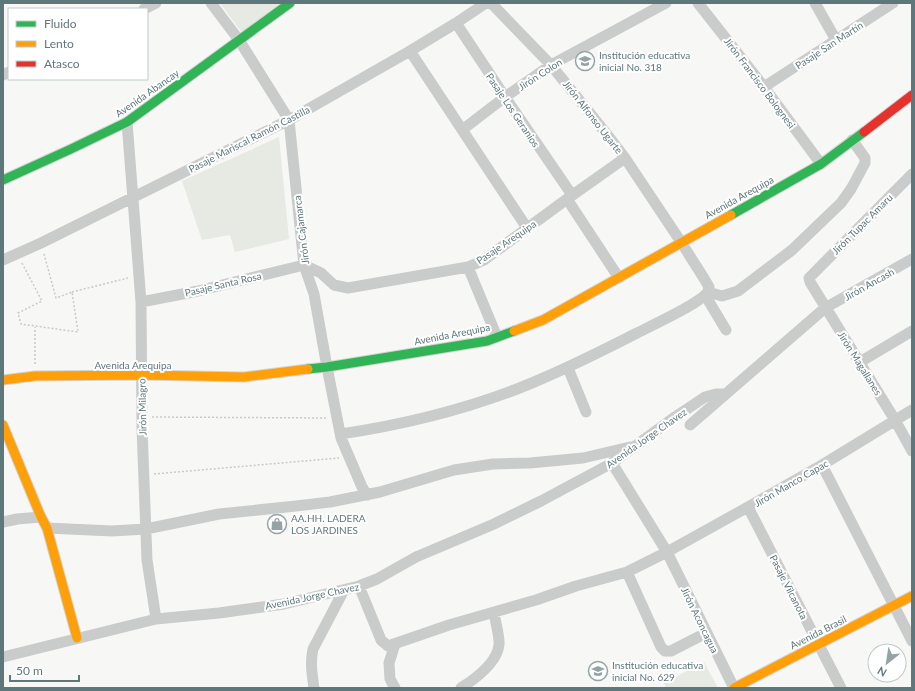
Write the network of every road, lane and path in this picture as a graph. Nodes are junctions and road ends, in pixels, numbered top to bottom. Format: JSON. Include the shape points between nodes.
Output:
{"nodes":[{"id":1,"x":156,"y":3,"type":"edge"},
{"id":2,"x":211,"y":3,"type":"edge"},
{"id":3,"x":290,"y":3,"type":"edge"},
{"id":4,"x":486,"y":3,"type":"edge"},
{"id":5,"x":491,"y":3,"type":"edge"},
{"id":6,"x":666,"y":3,"type":"edge"},
{"id":7,"x":698,"y":3,"type":"edge"},
{"id":8,"x":815,"y":3,"type":"edge"},
{"id":9,"x":893,"y":3,"type":"edge"},
{"id":10,"x":146,"y":8,"type":"edge"},
{"id":11,"x":456,"y":23,"type":"junction"},
{"id":12,"x":239,"y":40,"type":"junction"},
{"id":13,"x":836,"y":40,"type":"junction"},
{"id":14,"x":410,"y":51,"type":"junction"},
{"id":15,"x":551,"y":65,"type":"junction"},
{"id":16,"x":764,"y":87,"type":"junction"},
{"id":17,"x":912,"y":95,"type":"edge"},
{"id":18,"x":505,"y":97,"type":"junction"},
{"id":19,"x":289,"y":120,"type":"junction"},
{"id":20,"x":127,"y":122,"type":"junction"},
{"id":21,"x":462,"y":130,"type":"junction"},
{"id":22,"x":852,"y":140,"type":"junction"},
{"id":23,"x":625,"y":158,"type":"junction"},
{"id":24,"x":821,"y":164,"type":"junction"},
{"id":25,"x":912,"y":174,"type":"edge"},
{"id":26,"x":3,"y":180,"type":"edge"},
{"id":27,"x":132,"y":197,"type":"junction"},
{"id":28,"x":569,"y":197,"type":"junction"},
{"id":29,"x":527,"y":228,"type":"junction"},
{"id":30,"x":681,"y":242,"type":"junction"},
{"id":31,"x":41,"y":243,"type":"junction"},
{"id":32,"x":18,"y":254,"type":"junction"},
{"id":33,"x":3,"y":260,"type":"edge"},
{"id":34,"x":912,"y":260,"type":"edge"},
{"id":35,"x":304,"y":265,"type":"junction"},
{"id":36,"x":468,"y":267,"type":"junction"},
{"id":37,"x":812,"y":275,"type":"joint"},
{"id":38,"x":138,"y":276,"type":"junction"},
{"id":39,"x":619,"y":278,"type":"junction"},
{"id":40,"x":72,"y":292,"type":"junction"},
{"id":41,"x":706,"y":294,"type":"junction"},
{"id":42,"x":141,"y":302,"type":"junction"},
{"id":43,"x":825,"y":308,"type":"junction"},
{"id":44,"x":35,"y":327,"type":"junction"},
{"id":45,"x":726,"y":330,"type":"dead end"},
{"id":46,"x":912,"y":331,"type":"edge"},
{"id":47,"x":497,"y":337,"type":"junction"},
{"id":48,"x":860,"y":362,"type":"junction"},
{"id":49,"x":327,"y":367,"type":"junction"},
{"id":50,"x":568,"y":368,"type":"junction"},
{"id":51,"x":142,"y":375,"type":"junction"},
{"id":52,"x":35,"y":376,"type":"junction"},
{"id":53,"x":3,"y":380,"type":"edge"},
{"id":54,"x":726,"y":394,"type":"junction"},
{"id":55,"x":912,"y":410,"type":"edge"},
{"id":56,"x":586,"y":412,"type":"dead end"},
{"id":57,"x":142,"y":416,"type":"junction"},
{"id":58,"x":337,"y":418,"type":"junction"},
{"id":59,"x":895,"y":420,"type":"junction"},
{"id":60,"x":690,"y":425,"type":"dead end"},
{"id":61,"x":4,"y":430,"type":"edge"},
{"id":62,"x":341,"y":434,"type":"junction"},
{"id":63,"x":635,"y":446,"type":"junction"},
{"id":64,"x":912,"y":451,"type":"edge"},
{"id":65,"x":350,"y":458,"type":"junction"},
{"id":66,"x":612,"y":463,"type":"junction"},
{"id":67,"x":822,"y":465,"type":"junction"},
{"id":68,"x":144,"y":474,"type":"junction"},
{"id":69,"x":367,"y":495,"type":"junction"},
{"id":70,"x":748,"y":507,"type":"junction"},
{"id":71,"x":41,"y":517,"type":"junction"},
{"id":72,"x":3,"y":522,"type":"edge"},
{"id":73,"x":47,"y":528,"type":"junction"},
{"id":74,"x":146,"y":529,"type":"junction"},
{"id":75,"x":667,"y":552,"type":"junction"},
{"id":76,"x":627,"y":572,"type":"junction"},
{"id":77,"x":359,"y":586,"type":"junction"},
{"id":78,"x":344,"y":590,"type":"junction"},
{"id":79,"x":912,"y":596,"type":"edge"},
{"id":80,"x":894,"y":605,"type":"junction"},
{"id":81,"x":494,"y":612,"type":"junction"},
{"id":82,"x":156,"y":619,"type":"junction"},
{"id":83,"x":706,"y":633,"type":"junction"},
{"id":84,"x":77,"y":638,"type":"junction"},
{"id":85,"x":912,"y":641,"type":"edge"},
{"id":86,"x":395,"y":644,"type":"junction"},
{"id":87,"x":818,"y":645,"type":"junction"},
{"id":88,"x":3,"y":657,"type":"edge"},
{"id":89,"x":314,"y":688,"type":"edge"},
{"id":90,"x":395,"y":688,"type":"edge"},
{"id":91,"x":461,"y":688,"type":"edge"},
{"id":92,"x":734,"y":688,"type":"edge"},
{"id":93,"x":841,"y":688,"type":"edge"}],
"edges":[{"from":1,"to":10,"type":"street"},
{"from":2,"to":12,"type":"street","name":"Jirón Cajamarca"},
{"from":3,"to":12,"type":"main road","name":"Avenida Abancay"},
{"from":4,"to":11,"type":"street","name":"Pasaje Mariscal Ramón Castilla"},
{"from":5,"to":15,"type":"street","name":"Jirón Alfonso Ugarte"},
{"from":6,"to":15,"type":"street","name":"Jirón Colon"},
{"from":7,"to":16,"type":"street","name":"Jirón Francisco Bolognesi"},
{"from":8,"to":13,"type":"street"},
{"from":9,"to":13,"type":"street","name":"Pasaje San Martín"},
{"from":11,"to":14,"type":"street","name":"Pasaje Mariscal Ramón Castilla"},
{"from":11,"to":18,"type":"street","name":"Pasaje Los Geranios"},
{"from":12,"to":19,"type":"street","name":"Jirón Cajamarca"},
{"from":12,"to":20,"type":"main road","name":"Avenida Abancay"},
{"from":13,"to":16,"type":"street","name":"Pasaje San Martín"},
{"from":14,"to":19,"type":"street","name":"Pasaje Mariscal Ramón Castilla"},
{"from":14,"to":21,"type":"street"},
{"from":15,"to":18,"type":"street","name":"Jirón Colon"},
{"from":15,"to":23,"type":"street","name":"Jirón Alfonso Ugarte"},
{"from":16,"to":24,"type":"street","name":"Jirón Francisco Bolognesi"},
{"from":17,"to":22,"type":"main road","name":"Avenida Arequipa"},
{"from":18,"to":21,"type":"street","name":"Jirón Colon"},
{"from":18,"to":28,"type":"street","name":"Pasaje Los Geranios"},
{"from":19,"to":27,"type":"street","name":"Pasaje Mariscal Ramón Castilla"},
{"from":19,"to":35,"type":"street","name":"Jirón Cajamarca"},
{"from":20,"to":26,"type":"main road","name":"Avenida Abancay"},
{"from":20,"to":27,"type":"street","name":"Jirón Milagro"},
{"from":21,"to":29,"type":"street"},
{"from":22,"to":24,"type":"main road","name":"Avenida Arequipa"},
{"from":22,"to":41,"type":"street","via":[[865,158],[865,163],[852,189],[841,203],[792,250],[738,290],[722,296]]},
{"from":23,"to":28,"type":"street","name":"Pasaje Arequipa"},
{"from":23,"to":30,"type":"street","name":"Jirón Alfonso Ugarte"},
{"from":24,"to":30,"type":"main road","name":"Avenida Arequipa"},
{"from":25,"to":37,"type":"street","name":"Jirón Tupac Amaru"},
{"from":27,"to":31,"type":"street","name":"Pasaje Mariscal Ramón Castilla"},
{"from":27,"to":38,"type":"street","name":"Jirón Milagro"},
{"from":28,"to":29,"type":"street","name":"Pasaje Arequipa"},
{"from":28,"to":39,"type":"street","name":"Pasaje Los Geranios"},
{"from":29,"to":36,"type":"street","name":"Pasaje Arequipa","via":[[484,260]]},
{"from":30,"to":39,"type":"main road","name":"Avenida Arequipa"},
{"from":30,"to":41,"type":"street","name":"Jirón Alfonso Ugarte","via":[[705,280],[708,287]]},
{"from":31,"to":32,"type":"street","name":"Pasaje Mariscal Ramón Castilla"},
{"from":31,"to":40,"type":"path","via":[[56,298]]},
{"from":32,"to":33,"type":"street","name":"Pasaje Mariscal Ramón Castilla"},
{"from":32,"to":44,"type":"path","via":[[42,301],[18,313],[22,324]]},
{"from":34,"to":43,"type":"street","name":"Jirón Ancash"},
{"from":35,"to":36,"type":"street","name":"Pasaje Arequipa","via":[[334,285],[348,288]]},
{"from":35,"to":42,"type":"street","name":"Pasaje Santa Rosa"},
{"from":35,"to":49,"type":"street","name":"Jirón Cajamarca","via":[[314,294]]},
{"from":36,"to":47,"type":"street"},
{"from":37,"to":43,"type":"street","name":"Jirón Magallanes","via":[[809,278],[810,282]]},
{"from":38,"to":40,"type":"path"},
{"from":38,"to":42,"type":"street","name":"Jirón Milagro"},
{"from":39,"to":47,"type":"main road","name":"Avenida Arequipa","via":[[543,320]]},
{"from":40,"to":44,"type":"path","via":[[78,332]]},
{"from":41,"to":45,"type":"street","name":"Jirón Alfonso Ugarte"},
{"from":41,"to":50,"type":"street","via":[[677,313]]},
{"from":42,"to":51,"type":"street","name":"Jirón Milagro"},
{"from":43,"to":48,"type":"street","name":"Jirón Magallanes"},
{"from":43,"to":54,"type":"street","name":"Jirón Ancash"},
{"from":44,"to":52,"type":"path"},
{"from":46,"to":48,"type":"street"},
{"from":47,"to":49,"type":"main road","name":"Avenida Arequipa","via":[[487,341]]},
{"from":48,"to":59,"type":"street","name":"Jirón Magallanes"},
{"from":49,"to":51,"type":"main road","name":"Avenida Arequipa","via":[[244,377]]},
{"from":49,"to":58,"type":"street","name":"Jirón Cajamarca"},
{"from":50,"to":56,"type":"street"},
{"from":50,"to":62,"type":"street","via":[[516,390],[456,410],[399,424]]},
{"from":51,"to":52,"type":"main road","name":"Avenida Arequipa"},
{"from":51,"to":57,"type":"street","name":"Jirón Milagro"},
{"from":52,"to":53,"type":"main road","name":"Avenida Arequipa"},
{"from":54,"to":60,"type":"street","name":"Jirón Ancash"},
{"from":54,"to":63,"type":"street","name":"Avenida Jorge Chavez","via":[[705,397]]},
{"from":55,"to":59,"type":"street","name":"Jirón Manco Capac"},
{"from":57,"to":58,"type":"path"},
{"from":57,"to":68,"type":"street","name":"Jirón Milagro"},
{"from":58,"to":62,"type":"street","name":"Jirón Cajamarca"},
{"from":59,"to":64,"type":"street","name":"Jirón Magallanes"},
{"from":59,"to":67,"type":"street","name":"Jirón Manco Capac"},
{"from":61,"to":71,"type":"main road"},
{"from":62,"to":65,"type":"street","name":"Jirón Cajamarca"},
{"from":63,"to":66,"type":"street","name":"Avenida Jorge Chavez"},
{"from":63,"to":69,"type":"street","via":[[583,458],[493,464],[454,470]]},
{"from":65,"to":68,"type":"path"},
{"from":65,"to":69,"type":"street","name":"Jirón Cajamarca"},
{"from":66,"to":75,"type":"street","name":"Jirón Aconcagua"},
{"from":66,"to":77,"type":"street","name":"Avenida Jorge Chavez","via":[[494,524],[416,557]]},
{"from":67,"to":70,"type":"street","name":"Jirón Manco Capac"},
{"from":67,"to":80,"type":"street"},
{"from":68,"to":74,"type":"street","name":"Jirón Milagro"},
{"from":69,"to":74,"type":"street","via":[[330,502],[219,514]]},
{"from":70,"to":75,"type":"street","name":"Jirón Manco Capac"},
{"from":70,"to":87,"type":"street","name":"Pasaje Vilcanota"},
{"from":71,"to":72,"type":"street"},
{"from":71,"to":73,"type":"main road"},
{"from":73,"to":74,"type":"street","via":[[112,531]]},
{"from":73,"to":84,"type":"main road"},
{"from":74,"to":82,"type":"street","name":"Jirón Milagro","via":[[147,560]]},
{"from":75,"to":76,"type":"street","name":"Jirón Manco Capac"},
{"from":75,"to":83,"type":"street","name":"Jirón Aconcagua"},
{"from":76,"to":81,"type":"street","name":"Jirón Manco Capac"},
{"from":76,"to":83,"type":"street","via":[[665,651],[671,651]]},
{"from":77,"to":78,"type":"street","name":"Avenida Jorge Chavez"},
{"from":77,"to":86,"type":"street","via":[[381,640],[388,646]]},
{"from":78,"to":82,"type":"street","name":"Avenida Jorge Chavez","via":[[284,604]]},
{"from":78,"to":89,"type":"street","via":[[313,649],[311,670]]},
{"from":79,"to":80,"type":"main road","name":"Avenida Brasil"},
{"from":80,"to":85,"type":"street"},
{"from":80,"to":87,"type":"main road","name":"Avenida Brasil"},
{"from":81,"to":86,"type":"street","name":"Jirón Manco Capac"},
{"from":81,"to":91,"type":"street","via":[[500,644],[498,653],[485,670]]},
{"from":82,"to":84,"type":"street","name":"Avenida Jorge Chavez"},
{"from":83,"to":92,"type":"street","name":"Jirón Aconcagua"},
{"from":84,"to":88,"type":"street","name":"Avenida Jorge Chavez"},
{"from":86,"to":90,"type":"street","via":[[389,663],[390,679]]},
{"from":87,"to":92,"type":"main road","name":"Avenida Brasil"},
{"from":87,"to":93,"type":"street","name":"Pasaje Vilcanota"}]}
